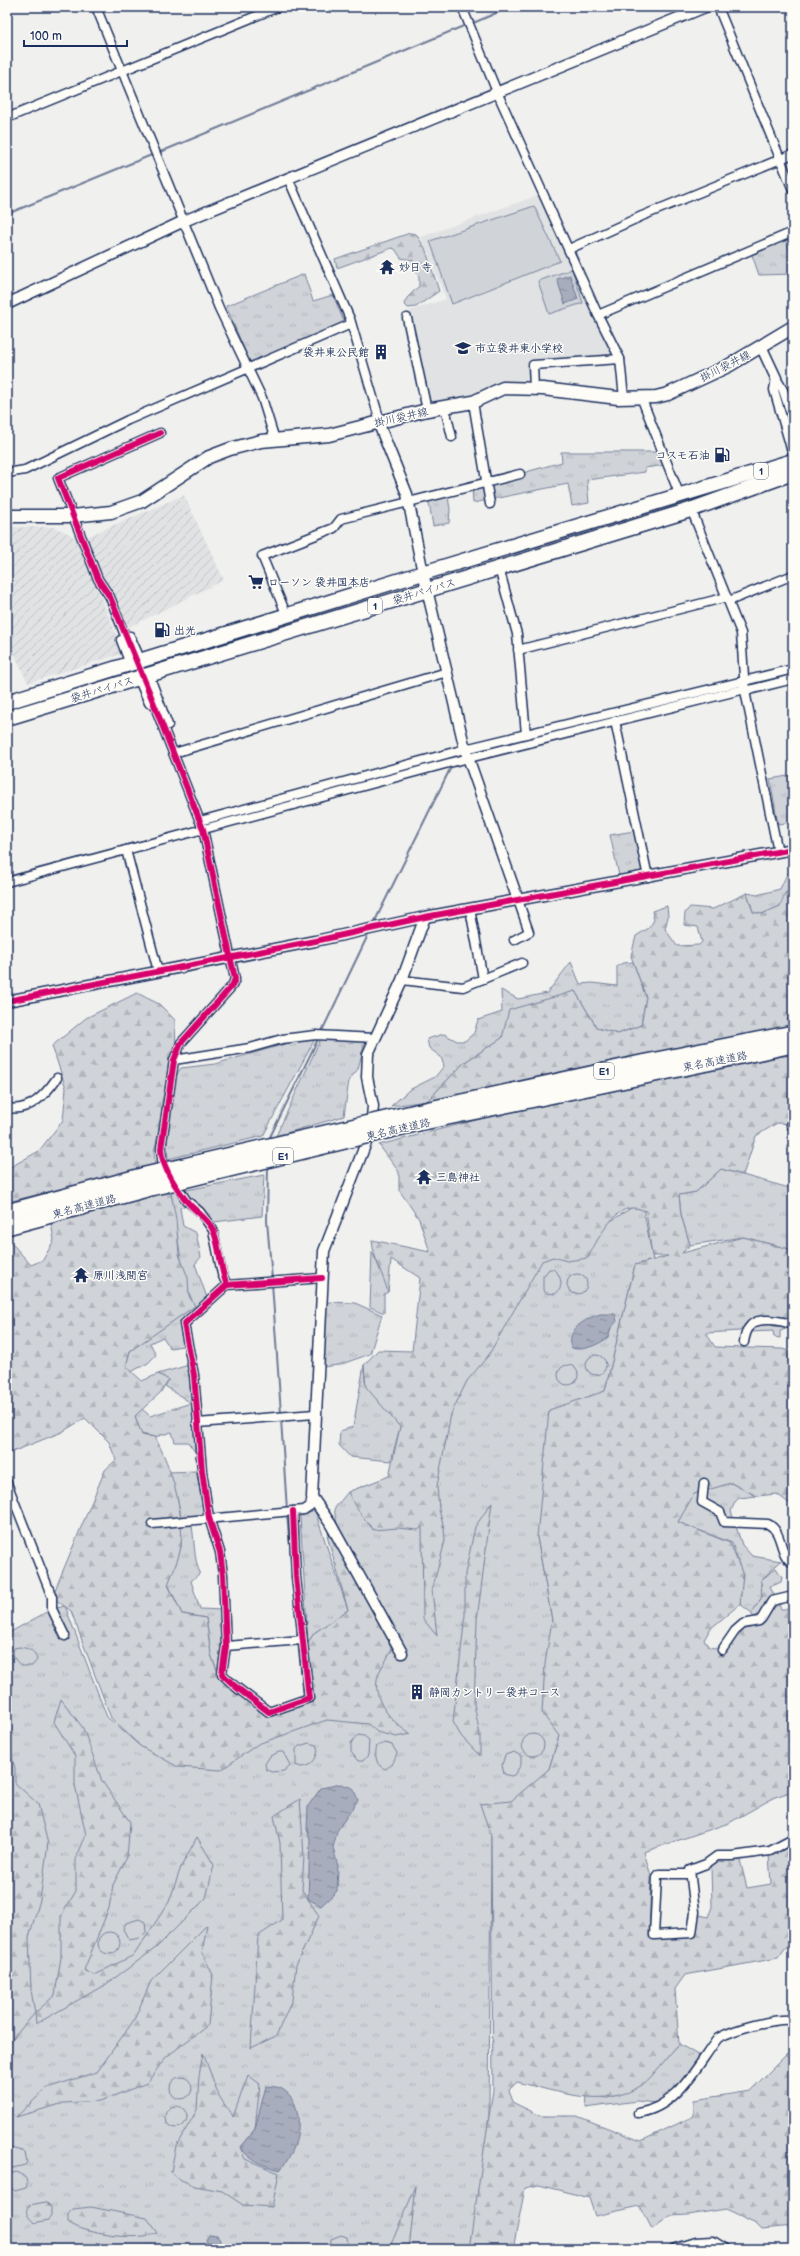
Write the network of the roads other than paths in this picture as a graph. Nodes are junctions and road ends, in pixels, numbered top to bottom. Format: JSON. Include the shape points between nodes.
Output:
{"nodes":[{"id":1,"x":96,"y":7,"type":"edge"},
{"id":2,"x":278,"y":7,"type":"edge"},
{"id":3,"x":462,"y":7,"type":"edge"},
{"id":4,"x":705,"y":7,"type":"edge"},
{"id":5,"x":718,"y":7,"type":"edge"},
{"id":6,"x":123,"y":70,"type":"junction"},
{"id":7,"x":497,"y":92,"type":"junction"},
{"id":8,"x":7,"y":118,"type":"edge"},
{"id":9,"x":793,"y":154,"type":"edge"},
{"id":10,"x":780,"y":159,"type":"junction"},
{"id":11,"x":288,"y":178,"type":"junction"},
{"id":12,"x":793,"y":190,"type":"edge"},
{"id":13,"x":184,"y":221,"type":"junction"},
{"id":14,"x":793,"y":232,"type":"edge"},
{"id":15,"x":569,"y":249,"type":"junction"},
{"id":16,"x":7,"y":304,"type":"edge"},
{"id":17,"x":598,"y":315,"type":"junction"},
{"id":18,"x":407,"y":318,"type":"dead end"},
{"id":19,"x":351,"y":324,"type":"junction"},
{"id":20,"x":793,"y":327,"type":"edge"},
{"id":21,"x":761,"y":346,"type":"junction"},
{"id":22,"x":620,"y":359,"type":"junction"},
{"id":23,"x":248,"y":368,"type":"junction"},
{"id":24,"x":776,"y":378,"type":"junction"},
{"id":25,"x":534,"y":388,"type":"junction"},
{"id":26,"x":641,"y":397,"type":"junction"},
{"id":27,"x":624,"y":398,"type":"junction"},
{"id":28,"x":473,"y":402,"type":"junction"},
{"id":29,"x":445,"y":408,"type":"junction"},
{"id":30,"x":427,"y":410,"type":"junction"},
{"id":31,"x":793,"y":420,"type":"edge"},
{"id":32,"x":379,"y":421,"type":"junction"},
{"id":33,"x":160,"y":433,"type":"dead end"},
{"id":34,"x":452,"y":437,"type":"dead end"},
{"id":35,"x":275,"y":440,"type":"junction"},
{"id":36,"x":793,"y":455,"type":"edge"},
{"id":37,"x":793,"y":461,"type":"edge"},
{"id":38,"x":7,"y":473,"type":"edge"},
{"id":39,"x":793,"y":473,"type":"edge"},
{"id":40,"x":520,"y":474,"type":"dead end"},
{"id":41,"x":793,"y":478,"type":"edge"},
{"id":42,"x":729,"y":481,"type":"junction"},
{"id":43,"x":486,"y":482,"type":"junction"},
{"id":44,"x":742,"y":493,"type":"junction"},
{"id":45,"x":680,"y":496,"type":"junction"},
{"id":46,"x":409,"y":500,"type":"junction"},
{"id":47,"x":490,"y":504,"type":"dead end"},
{"id":48,"x":691,"y":509,"type":"junction"},
{"id":49,"x":7,"y":516,"type":"edge"},
{"id":50,"x":72,"y":516,"type":"junction"},
{"id":51,"x":499,"y":568,"type":"junction"},
{"id":52,"x":423,"y":573,"type":"junction"},
{"id":53,"x":793,"y":575,"type":"edge"},
{"id":54,"x":428,"y":590,"type":"junction"},
{"id":55,"x":106,"y":591,"type":"junction"},
{"id":56,"x":728,"y":599,"type":"junction"},
{"id":57,"x":286,"y":616,"type":"junction"},
{"id":58,"x":129,"y":646,"type":"tunnel mouth"},
{"id":59,"x":518,"y":650,"type":"junction"},
{"id":60,"x":136,"y":662,"type":"junction"},
{"id":61,"x":793,"y":669,"type":"edge"},
{"id":62,"x":447,"y":672,"type":"junction"},
{"id":63,"x":144,"y":677,"type":"junction"},
{"id":64,"x":744,"y":679,"type":"junction"},
{"id":65,"x":793,"y":679,"type":"edge"},
{"id":66,"x":745,"y":690,"type":"junction"},
{"id":67,"x":150,"y":694,"type":"tunnel mouth"},
{"id":68,"x":7,"y":702,"type":"edge"},
{"id":69,"x":7,"y":718,"type":"edge"},
{"id":70,"x":615,"y":721,"type":"junction"},
{"id":71,"x":526,"y":734,"type":"junction"},
{"id":72,"x":168,"y":740,"type":"junction"},
{"id":73,"x":174,"y":754,"type":"junction"},
{"id":74,"x":467,"y":754,"type":"junction"},
{"id":75,"x":201,"y":825,"type":"junction"},
{"id":76,"x":793,"y":849,"type":"edge"},
{"id":77,"x":126,"y":850,"type":"junction"},
{"id":78,"x":778,"y":852,"type":"junction"},
{"id":79,"x":648,"y":877,"type":"junction"},
{"id":80,"x":7,"y":882,"type":"edge"},
{"id":81,"x":518,"y":900,"type":"junction"},
{"id":82,"x":470,"y":909,"type":"junction"},
{"id":83,"x":425,"y":918,"type":"junction"},
{"id":84,"x":514,"y":940,"type":"dead end"},
{"id":85,"x":230,"y":957,"type":"junction"},
{"id":86,"x":522,"y":963,"type":"dead end"},
{"id":87,"x":158,"y":971,"type":"junction"},
{"id":88,"x":483,"y":979,"type":"junction"},
{"id":89,"x":402,"y":980,"type":"junction"},
{"id":90,"x":7,"y":1000,"type":"edge"},
{"id":91,"x":793,"y":1033,"type":"edge"},
{"id":92,"x":375,"y":1038,"type":"junction"},
{"id":93,"x":793,"y":1046,"type":"edge"},
{"id":94,"x":174,"y":1060,"type":"junction"},
{"id":95,"x":57,"y":1078,"type":"dead end"},
{"id":96,"x":7,"y":1108,"type":"edge"},
{"id":97,"x":417,"y":1118,"type":"junction"},
{"id":98,"x":146,"y":1182,"type":"junction"},
{"id":99,"x":7,"y":1212,"type":"edge"},
{"id":100,"x":7,"y":1227,"type":"edge"},
{"id":101,"x":322,"y":1278,"type":"junction"},
{"id":102,"x":227,"y":1285,"type":"junction"},
{"id":103,"x":793,"y":1325,"type":"edge"},
{"id":104,"x":744,"y":1342,"type":"dead end"},
{"id":105,"x":315,"y":1414,"type":"junction"},
{"id":106,"x":197,"y":1423,"type":"junction"},
{"id":107,"x":7,"y":1482,"type":"edge"},
{"id":108,"x":704,"y":1483,"type":"dead end"},
{"id":109,"x":312,"y":1497,"type":"junction"},
{"id":110,"x":289,"y":1511,"type":"junction"},
{"id":111,"x":209,"y":1518,"type":"junction"},
{"id":112,"x":152,"y":1524,"type":"dead end"},
{"id":113,"x":793,"y":1562,"type":"edge"},
{"id":114,"x":793,"y":1596,"type":"edge"},
{"id":115,"x":66,"y":1636,"type":"dead end"},
{"id":116,"x":299,"y":1640,"type":"junction"},
{"id":117,"x":226,"y":1646,"type":"junction"},
{"id":118,"x":722,"y":1650,"type":"dead end"},
{"id":119,"x":402,"y":1653,"type":"dead end"},
{"id":120,"x":793,"y":1839,"type":"edge"},
{"id":121,"x":690,"y":1874,"type":"junction"},
{"id":122,"x":793,"y":2020,"type":"edge"},
{"id":123,"x":638,"y":2112,"type":"dead end"},
{"id":124,"x":672,"y":2249,"type":"edge"},
{"id":125,"x":726,"y":2249,"type":"edge"}],
"edges":[{"from":1,"to":6,"type":"street"},
{"from":2,"to":6,"type":"street"},
{"from":3,"to":7,"type":"street"},
{"from":4,"to":7,"type":"street"},
{"from":5,"to":10,"type":"street"},
{"from":6,"to":8,"type":"street"},
{"from":6,"to":13,"type":"street"},
{"from":7,"to":11,"type":"street"},
{"from":7,"to":15,"type":"street"},
{"from":9,"to":10,"type":"street"},
{"from":10,"to":12,"type":"street"},
{"from":10,"to":15,"type":"street"},
{"from":11,"to":13,"type":"street"},
{"from":11,"to":19,"type":"street"},
{"from":13,"to":16,"type":"street"},
{"from":13,"to":23,"type":"street","via":[[219,308]]},
{"from":14,"to":17,"type":"street"},
{"from":15,"to":17,"type":"street"},
{"from":17,"to":22,"type":"street"},
{"from":18,"to":30,"type":"street","via":[[412,351]]},
{"from":19,"to":23,"type":"street"},
{"from":19,"to":32,"type":"street"},
{"from":20,"to":21,"type":"main road","name":"掛川袋井線"},
{"from":21,"to":24,"type":"street"},
{"from":21,"to":26,"type":"main road","name":"掛川袋井線","via":[[728,366],[668,394]]},
{"from":22,"to":25,"type":"street","via":[[533,365]]},
{"from":22,"to":27,"type":"street"},
{"from":23,"to":35,"type":"street","via":[[262,398]]},
{"from":23,"to":38,"type":"street","via":[[128,420],[25,470]]},
{"from":24,"to":31,"type":"street"},
{"from":24,"to":36,"type":"street","via":[[774,390]]},
{"from":25,"to":27,"type":"main road","name":"掛川袋井線"},
{"from":25,"to":28,"type":"main road","name":"掛川袋井線","via":[[503,388]]},
{"from":26,"to":27,"type":"main road","name":"掛川袋井線"},
{"from":26,"to":45,"type":"street"},
{"from":28,"to":29,"type":"main road","name":"掛川袋井線"},
{"from":28,"to":43,"type":"street"},
{"from":29,"to":30,"type":"main road","name":"掛川袋井線"},
{"from":29,"to":34,"type":"street"},
{"from":30,"to":32,"type":"main road","name":"掛川袋井線"},
{"from":32,"to":35,"type":"main road","name":"掛川袋井線","via":[[329,435]]},
{"from":32,"to":46,"type":"street"},
{"from":33,"to":50,"type":"street","via":[[58,478]]},
{"from":35,"to":50,"type":"main road","name":"掛川袋井線","via":[[245,444],[209,457],[164,488],[128,506],[111,512]]},
{"from":36,"to":42,"type":"main road","via":[[748,469]]},
{"from":37,"to":42,"type":"highway","name":"袋井バイパス","number":"1"},
{"from":39,"to":44,"type":"highway","name":"袋井バイパス","number":"1"},
{"from":40,"to":43,"type":"street"},
{"from":41,"to":44,"type":"main road"},
{"from":42,"to":45,"type":"highway","name":"袋井バイパス","number":"1"},
{"from":43,"to":46,"type":"street"},
{"from":43,"to":47,"type":"street"},
{"from":44,"to":48,"type":"highway","name":"袋井バイパス","number":"1"},
{"from":45,"to":52,"type":"highway","name":"袋井バイパス","number":"1"},
{"from":46,"to":52,"type":"street"},
{"from":46,"to":57,"type":"street","via":[[341,519],[334,528],[262,556]]},
{"from":48,"to":51,"type":"highway","name":"袋井バイパス","number":"1"},
{"from":48,"to":56,"type":"street"},
{"from":49,"to":50,"type":"main road","name":"掛川袋井線"},
{"from":50,"to":55,"type":"street","via":[[98,579]]},
{"from":51,"to":54,"type":"highway","name":"袋井バイパス","number":"1"},
{"from":51,"to":59,"type":"street","via":[[517,634]]},
{"from":52,"to":54,"type":"street"},
{"from":52,"to":57,"type":"highway","name":"袋井バイパス","number":"1"},
{"from":53,"to":56,"type":"street"},
{"from":54,"to":62,"type":"street"},
{"from":54,"to":63,"type":"highway","name":"袋井バイパス","number":"1"},
{"from":55,"to":58,"type":"street"},
{"from":55,"to":60,"type":"street","via":[[104,596]]},
{"from":56,"to":59,"type":"street"},
{"from":56,"to":64,"type":"street","via":[[741,633]]},
{"from":57,"to":60,"type":"highway","name":"袋井バイパス","number":"1"},
{"from":59,"to":71,"type":"street"},
{"from":60,"to":68,"type":"highway","name":"袋井バイパス","number":"1"},
{"from":61,"to":64,"type":"street"},
{"from":62,"to":73,"type":"street"},
{"from":62,"to":74,"type":"street"},
{"from":63,"to":69,"type":"highway","name":"袋井バイパス","number":"1"},
{"from":63,"to":72,"type":"street","via":[[170,732]]},
{"from":64,"to":66,"type":"street"},
{"from":64,"to":71,"type":"street"},
{"from":65,"to":66,"type":"street"},
{"from":66,"to":70,"type":"street"},
{"from":66,"to":78,"type":"street"},
{"from":67,"to":72,"type":"street"},
{"from":70,"to":74,"type":"street"},
{"from":70,"to":79,"type":"street"},
{"from":71,"to":74,"type":"street"},
{"from":72,"to":73,"type":"street"},
{"from":73,"to":75,"type":"street"},
{"from":74,"to":75,"type":"street"},
{"from":74,"to":75,"type":"street","via":[[453,762]]},
{"from":74,"to":81,"type":"street"},
{"from":75,"to":77,"type":"street"},
{"from":75,"to":85,"type":"street"},
{"from":76,"to":78,"type":"street"},
{"from":77,"to":80,"type":"street"},
{"from":77,"to":87,"type":"street"},
{"from":78,"to":79,"type":"street"},
{"from":79,"to":81,"type":"street"},
{"from":81,"to":82,"type":"street"},
{"from":81,"to":84,"type":"street","via":[[528,932]]},
{"from":82,"to":83,"type":"street"},
{"from":82,"to":88,"type":"street"},
{"from":83,"to":85,"type":"street"},
{"from":83,"to":89,"type":"street"},
{"from":85,"to":87,"type":"street"},
{"from":85,"to":94,"type":"street","via":[[235,979],[232,986],[186,1035]]},
{"from":86,"to":88,"type":"street"},
{"from":87,"to":90,"type":"street"},
{"from":88,"to":89,"type":"street","via":[[463,987]]},
{"from":89,"to":92,"type":"street"},
{"from":91,"to":97,"type":"highway","name":"東名高速道路","number":"E1","via":[[642,1063]]},
{"from":92,"to":94,"type":"street","via":[[319,1035]]},
{"from":92,"to":101,"type":"street","via":[[366,1067],[373,1106],[371,1130],[324,1251]]},
{"from":93,"to":97,"type":"highway","name":"東名高速道路","number":"E1"},
{"from":94,"to":102,"type":"street","via":[[173,1078],[167,1101],[162,1160],[186,1200],[200,1212],[213,1230],[222,1274]]},
{"from":95,"to":96,"type":"street","via":[[45,1095],[32,1104],[15,1109]]},
{"from":97,"to":98,"type":"highway","name":"東名高速道路","number":"E1","bridge":true},
{"from":98,"to":99,"type":"highway","name":"東名高速道路","number":"E1"},
{"from":98,"to":100,"type":"highway","name":"東名高速道路","number":"E1"},
{"from":101,"to":102,"type":"street"},
{"from":101,"to":105,"type":"street","via":[[323,1298]]},
{"from":102,"to":106,"type":"street","via":[[184,1324],[194,1375]]},
{"from":103,"to":104,"type":"street","via":[[779,1321],[757,1321],[749,1327]]},
{"from":105,"to":106,"type":"street"},
{"from":105,"to":109,"type":"street"},
{"from":106,"to":111,"type":"street"},
{"from":107,"to":115,"type":"street","via":[[52,1597],[52,1609]]},
{"from":108,"to":113,"type":"street","via":[[702,1502],[720,1512],[724,1522],[773,1526],[787,1559]]},
{"from":109,"to":110,"type":"street","via":[[310,1506],[304,1510]]},
{"from":109,"to":119,"type":"street","via":[[330,1523]]},
{"from":110,"to":111,"type":"street"},
{"from":110,"to":116,"type":"street"},
{"from":111,"to":112,"type":"street"},
{"from":111,"to":117,"type":"street","via":[[220,1552]]},
{"from":114,"to":118,"type":"street","via":[[772,1601],[759,1621],[744,1624],[735,1631]]},
{"from":116,"to":117,"type":"street"},
{"from":116,"to":117,"type":"street","via":[[309,1698],[270,1712],[222,1674]]},
{"from":120,"to":121,"type":"street","via":[[770,1851],[717,1856],[706,1864],[690,1870]]},
{"from":121,"to":121,"type":"street","via":[[659,1874],[657,1877],[654,1935],[692,1934],[695,1912]]},
{"from":122,"to":123,"type":"street","via":[[769,2022],[726,2033],[718,2038],[680,2089],[658,2107]]},
{"from":124,"to":125,"type":"street","via":[[695,2242],[713,2241]]}]}
